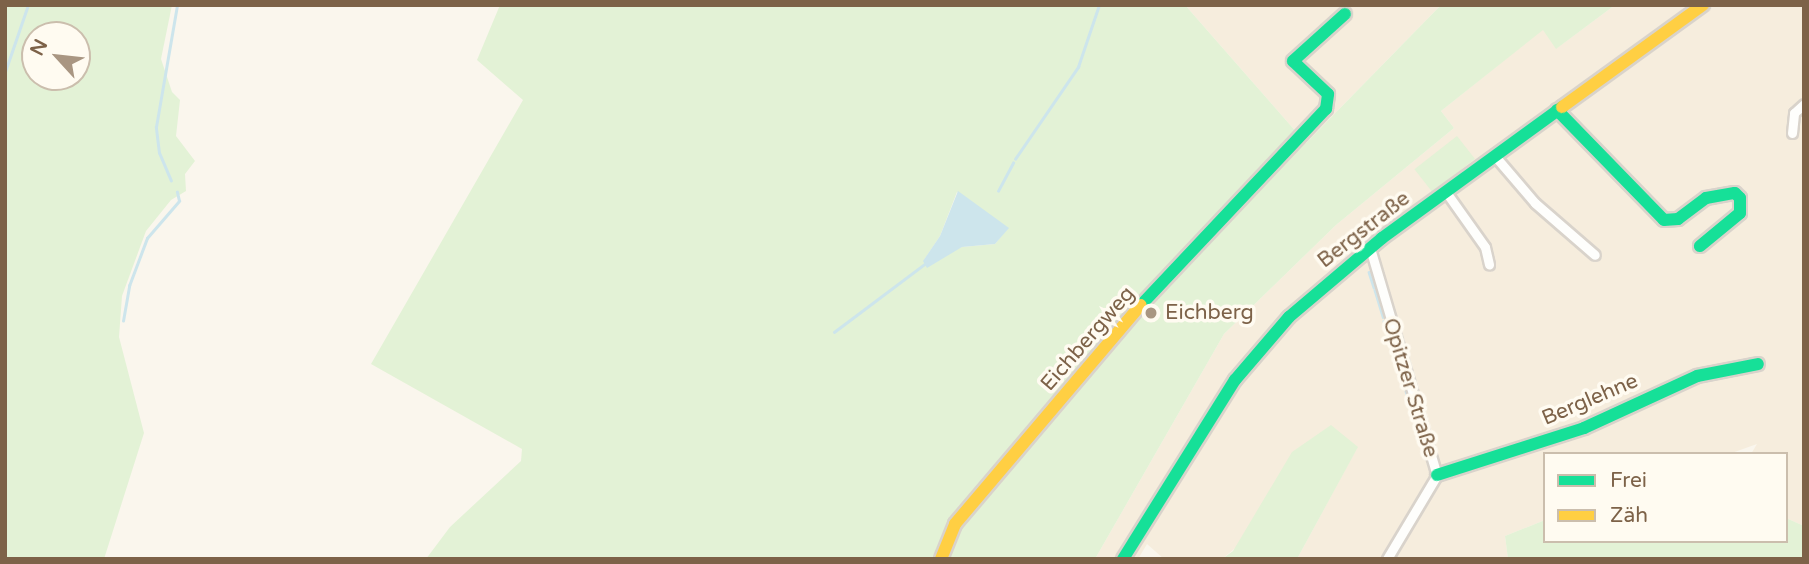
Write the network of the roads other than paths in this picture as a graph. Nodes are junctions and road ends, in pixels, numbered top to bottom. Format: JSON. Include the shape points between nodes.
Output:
{"nodes":[{"id":1,"x":1703,"y":5,"type":"edge"},
{"id":2,"x":1345,"y":14,"type":"dead end"},
{"id":3,"x":1804,"y":104,"type":"edge"},
{"id":4,"x":1557,"y":110,"type":"junction"},
{"id":5,"x":1792,"y":133,"type":"dead end"},
{"id":6,"x":1494,"y":155,"type":"junction"},
{"id":7,"x":1446,"y":192,"type":"junction"},
{"id":8,"x":1700,"y":246,"type":"dead end"},
{"id":9,"x":1370,"y":248,"type":"junction"},
{"id":10,"x":1595,"y":255,"type":"dead end"},
{"id":11,"x":1489,"y":265,"type":"dead end"},
{"id":12,"x":1758,"y":364,"type":"dead end"},
{"id":13,"x":1437,"y":475,"type":"junction"},
{"id":14,"x":940,"y":559,"type":"edge"},
{"id":15,"x":1123,"y":559,"type":"edge"},
{"id":16,"x":1387,"y":559,"type":"edge"}],
"edges":[{"from":1,"to":4,"type":"street","name":"Bergstraße"},
{"from":2,"to":14,"type":"street","name":"Eichbergweg","via":[[1295,56],[1294,65],[1328,94],[1329,101],[1310,128],[1279,155],[1066,391],[955,524]]},
{"from":3,"to":5,"type":"street","via":[[1794,113]]},
{"from":4,"to":6,"type":"street","name":"Bergstraße"},
{"from":4,"to":8,"type":"street","via":[[1664,220],[1678,219],[1706,198],[1735,193],[1740,198],[1740,213]]},
{"from":6,"to":7,"type":"street","name":"Bergstraße"},
{"from":6,"to":10,"type":"street","via":[[1535,203]]},
{"from":7,"to":9,"type":"street","name":"Bergstraße"},
{"from":7,"to":11,"type":"street","via":[[1485,247]]},
{"from":9,"to":13,"type":"street","name":"Opitzer Straße"},
{"from":9,"to":15,"type":"street","name":"Bergstraße","via":[[1312,296],[1252,357]]},
{"from":12,"to":13,"type":"street","name":"Berglehne","via":[[1698,376],[1584,428]]},
{"from":13,"to":16,"type":"street","name":"Opitzer Straße"}]}
